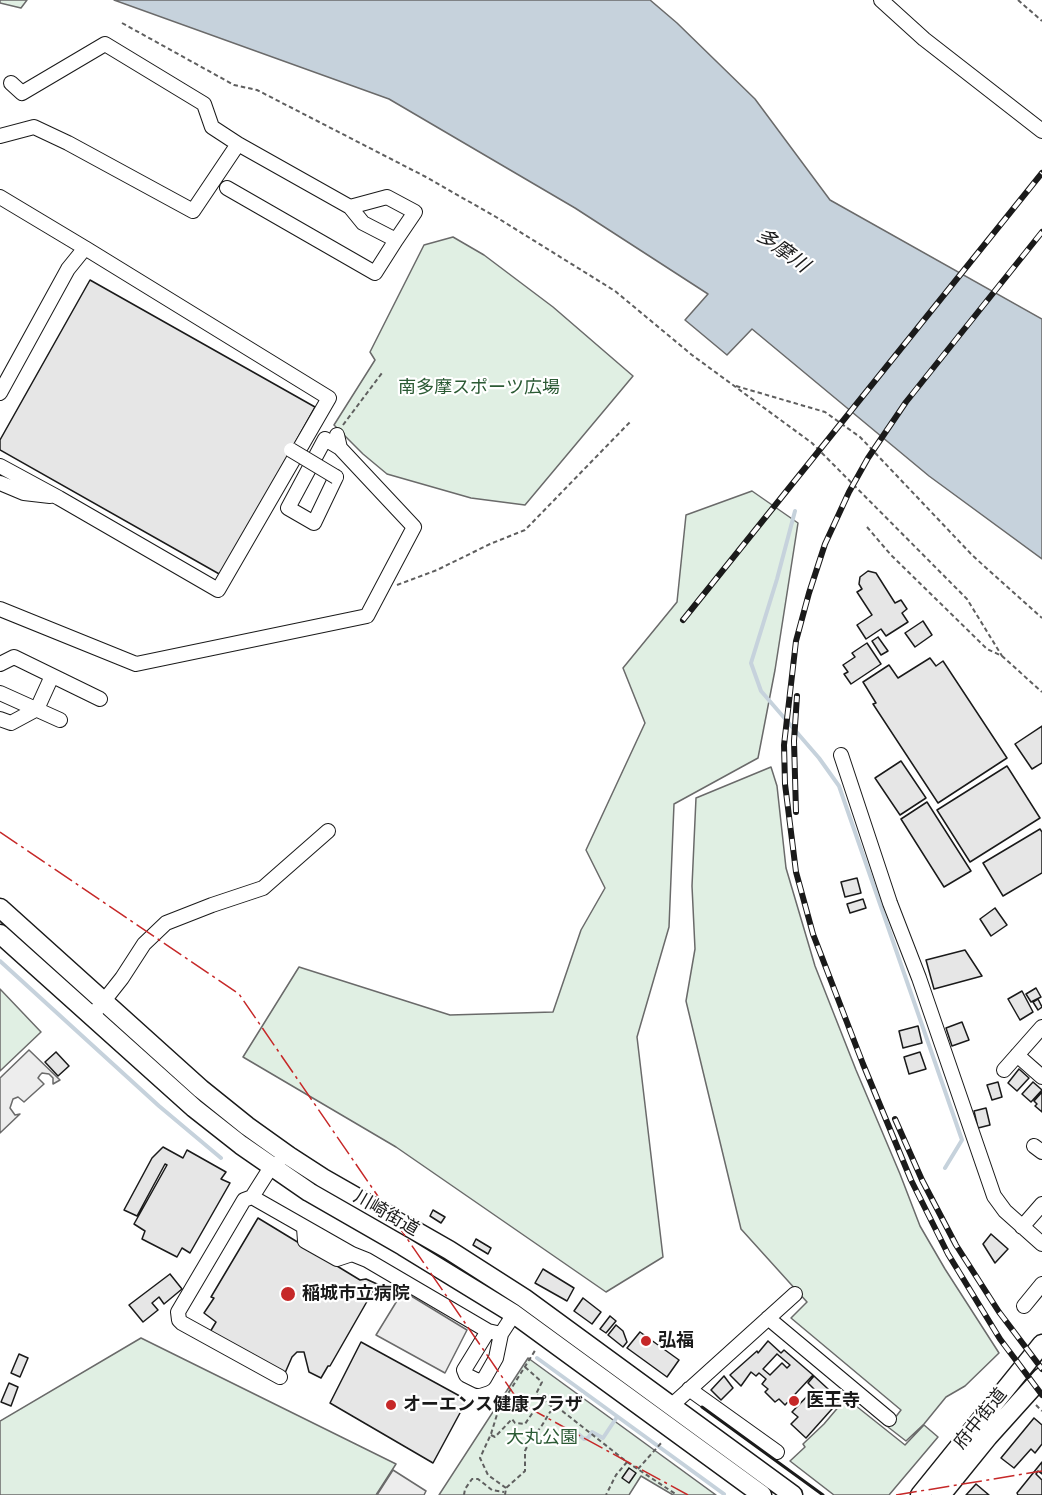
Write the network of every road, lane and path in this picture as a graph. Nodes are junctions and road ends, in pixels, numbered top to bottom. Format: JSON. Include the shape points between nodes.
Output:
{"nodes":[{"id":1,"x":881,"y":0,"type":"edge"},
{"id":2,"x":1018,"y":0,"type":"edge"},
{"id":3,"x":1042,"y":21,"type":"edge"},
{"id":4,"x":122,"y":23,"type":"dead end"},
{"id":5,"x":10,"y":83,"type":"dead end"},
{"id":6,"x":1042,"y":131,"type":"edge"},
{"id":7,"x":0,"y":135,"type":"edge"},
{"id":8,"x":238,"y":144,"type":"junction"},
{"id":9,"x":227,"y":188,"type":"dead end"},
{"id":10,"x":0,"y":197,"type":"edge"},
{"id":11,"x":350,"y":207,"type":"junction"},
{"id":12,"x":396,"y":240,"type":"junction"},
{"id":13,"x":85,"y":248,"type":"junction"},
{"id":14,"x":382,"y":373,"type":"dead end"},
{"id":15,"x":733,"y":385,"type":"junction"},
{"id":16,"x":0,"y":393,"type":"edge"},
{"id":17,"x":631,"y":421,"type":"dead end"},
{"id":18,"x":338,"y":442,"type":"junction"},
{"id":19,"x":291,"y":450,"type":"dead end"},
{"id":20,"x":0,"y":466,"type":"edge"},
{"id":21,"x":0,"y":483,"type":"edge"},
{"id":22,"x":59,"y":498,"type":"junction"},
{"id":23,"x":867,"y":527,"type":"dead end"},
{"id":24,"x":380,"y":592,"type":"junction"},
{"id":25,"x":0,"y":609,"type":"edge"},
{"id":26,"x":1042,"y":618,"type":"edge"},
{"id":27,"x":1002,"y":656,"type":"junction"},
{"id":28,"x":0,"y":664,"type":"edge"},
{"id":29,"x":52,"y":676,"type":"junction"},
{"id":30,"x":1042,"y":692,"type":"edge"},
{"id":31,"x":0,"y":693,"type":"edge"},
{"id":32,"x":100,"y":699,"type":"dead end"},
{"id":33,"x":37,"y":709,"type":"junction"},
{"id":34,"x":0,"y":719,"type":"edge"},
{"id":35,"x":60,"y":720,"type":"dead end"},
{"id":36,"x":841,"y":755,"type":"dead end"},
{"id":37,"x":328,"y":831,"type":"dead end"},
{"id":38,"x":0,"y":908,"type":"edge"},
{"id":39,"x":0,"y":934,"type":"edge"},
{"id":40,"x":104,"y":1002,"type":"junction"},
{"id":41,"x":92,"y":1016,"type":"junction"},
{"id":42,"x":1042,"y":1027,"type":"edge"},
{"id":43,"x":1017,"y":1055,"type":"junction"},
{"id":44,"x":1004,"y":1070,"type":"dead end"},
{"id":45,"x":1042,"y":1077,"type":"edge"},
{"id":46,"x":289,"y":1156,"type":"junction"},
{"id":47,"x":271,"y":1167,"type":"junction"},
{"id":48,"x":252,"y":1197,"type":"junction"},
{"id":49,"x":1042,"y":1204,"type":"edge"},
{"id":50,"x":1022,"y":1227,"type":"junction"},
{"id":51,"x":1042,"y":1244,"type":"edge"},
{"id":52,"x":1042,"y":1284,"type":"edge"},
{"id":53,"x":795,"y":1294,"type":"dead end"},
{"id":54,"x":524,"y":1298,"type":"junction"},
{"id":55,"x":1024,"y":1306,"type":"dead end"},
{"id":56,"x":514,"y":1314,"type":"junction"},
{"id":57,"x":768,"y":1318,"type":"junction"},
{"id":58,"x":1042,"y":1344,"type":"edge"},
{"id":59,"x":539,"y":1345,"type":"dead end"},
{"id":60,"x":525,"y":1367,"type":"junction"},
{"id":61,"x":280,"y":1377,"type":"dead end"},
{"id":62,"x":1042,"y":1377,"type":"edge"},
{"id":63,"x":689,"y":1389,"type":"junction"},
{"id":64,"x":542,"y":1399,"type":"junction"},
{"id":65,"x":1035,"y":1403,"type":"dead end"},
{"id":66,"x":671,"y":1406,"type":"junction"},
{"id":67,"x":555,"y":1409,"type":"junction"},
{"id":68,"x":1042,"y":1411,"type":"edge"},
{"id":69,"x":889,"y":1419,"type":"dead end"},
{"id":70,"x":660,"y":1421,"type":"junction"},
{"id":71,"x":491,"y":1434,"type":"junction"},
{"id":72,"x":663,"y":1441,"type":"dead end"},
{"id":73,"x":777,"y":1452,"type":"dead end"},
{"id":74,"x":627,"y":1462,"type":"junction"},
{"id":75,"x":638,"y":1469,"type":"junction"},
{"id":76,"x":506,"y":1488,"type":"junction"},
{"id":77,"x":742,"y":1489,"type":"edge"},
{"id":78,"x":505,"y":1494,"type":"edge"},
{"id":79,"x":464,"y":1495,"type":"edge"},
{"id":80,"x":606,"y":1495,"type":"edge"},
{"id":81,"x":677,"y":1495,"type":"edge"},
{"id":82,"x":762,"y":1495,"type":"edge"},
{"id":83,"x":793,"y":1495,"type":"edge"},
{"id":84,"x":920,"y":1495,"type":"edge"},
{"id":85,"x":941,"y":1495,"type":"edge"}],
"edges":[{"from":1,"to":6,"type":"street","via":[[924,39]]},
{"from":2,"to":3,"type":"path"},
{"from":4,"to":15,"type":"path","via":[[234,85],[257,90],[496,217],[615,291]]},
{"from":5,"to":8,"type":"street","via":[[22,93],[105,44],[204,104],[212,127]]},
{"from":7,"to":8,"type":"street","via":[[34,127],[193,211]]},
{"from":8,"to":11,"type":"street"},
{"from":9,"to":12,"type":"street","via":[[375,273]]},
{"from":10,"to":13,"type":"street"},
{"from":11,"to":12,"type":"street","via":[[363,223]]},
{"from":11,"to":12,"type":"street","via":[[387,197],[415,212]]},
{"from":13,"to":16,"type":"street","via":[[68,269]]},
{"from":13,"to":22,"type":"street","via":[[329,398],[218,590]]},
{"from":14,"to":18,"type":"path"},
{"from":15,"to":26,"type":"path","via":[[825,412],[861,437],[973,556]]},
{"from":15,"to":27,"type":"path","via":[[803,435],[847,476],[967,599]]},
{"from":17,"to":24,"type":"path","via":[[525,530]]},
{"from":18,"to":19,"type":"street","bridge":true,"via":[[326,439],[288,508],[314,523],[336,477]]},
{"from":18,"to":24,"type":"street","via":[[414,527]]},
{"from":20,"to":22,"type":"street"},
{"from":21,"to":22,"type":"street","via":[[24,493]]},
{"from":23,"to":27,"type":"path","via":[[987,649]]},
{"from":24,"to":25,"type":"street","via":[[367,616],[136,663]]},
{"from":27,"to":30,"type":"path"},
{"from":28,"to":29,"type":"street","via":[[14,657]]},
{"from":29,"to":32,"type":"street"},
{"from":29,"to":33,"type":"street"},
{"from":31,"to":33,"type":"street"},
{"from":33,"to":34,"type":"street","via":[[11,723]]},
{"from":33,"to":35,"type":"street"},
{"from":36,"to":50,"type":"street","via":[[994,1196]]},
{"from":37,"to":40,"type":"street","via":[[263,888],[166,923],[144,944]]},
{"from":38,"to":40,"type":"main road","name":"川崎街道"},
{"from":39,"to":41,"type":"main road","name":"川崎街道"},
{"from":40,"to":41,"type":"street"},
{"from":40,"to":46,"type":"main road","name":"川崎街道","via":[[201,1089]]},
{"from":41,"to":47,"type":"main road","name":"川崎街道","via":[[194,1108]]},
{"from":42,"to":43,"type":"street"},
{"from":43,"to":44,"type":"street"},
{"from":43,"to":45,"type":"street"},
{"from":46,"to":47,"type":"street"},
{"from":46,"to":54,"type":"main road","name":"川崎街道"},
{"from":47,"to":48,"type":"street"},
{"from":47,"to":56,"type":"main road","name":"川崎街道"},
{"from":48,"to":56,"type":"street","via":[[495,1332]]},
{"from":48,"to":61,"type":"street","via":[[244,1200],[178,1316],[182,1323]]},
{"from":49,"to":50,"type":"street"},
{"from":50,"to":51,"type":"street"},
{"from":52,"to":55,"type":"street"},
{"from":53,"to":57,"type":"street"},
{"from":54,"to":56,"type":"main road"},
{"from":54,"to":66,"type":"main road","name":"川崎街道"},
{"from":56,"to":70,"type":"main road","name":"川崎街道"},
{"from":57,"to":63,"type":"street"},
{"from":57,"to":69,"type":"street"},
{"from":58,"to":84,"type":"main road","name":"府中街道"},
{"from":59,"to":60,"type":"path"},
{"from":60,"to":64,"type":"path","via":[[542,1382],[536,1394]]},
{"from":60,"to":71,"type":"path","via":[[499,1408]]},
{"from":62,"to":85,"type":"main road","name":"府中街道"},
{"from":63,"to":66,"type":"street"},
{"from":63,"to":73,"type":"street"},
{"from":64,"to":67,"type":"path"},
{"from":64,"to":71,"type":"path","via":[[525,1424],[512,1419],[495,1437]]},
{"from":65,"to":68,"type":"path"},
{"from":66,"to":70,"type":"main road"},
{"from":66,"to":83,"type":"main road","name":"川崎街道"},
{"from":67,"to":74,"type":"path"},
{"from":67,"to":76,"type":"path","via":[[530,1440],[525,1451],[525,1471]]},
{"from":70,"to":77,"type":"main road","name":"川崎街道"},
{"from":71,"to":76,"type":"path","via":[[480,1458],[488,1475]]},
{"from":72,"to":75,"type":"path"},
{"from":74,"to":75,"type":"path"},
{"from":74,"to":80,"type":"path"},
{"from":75,"to":81,"type":"path"},
{"from":76,"to":78,"type":"path"},
{"from":77,"to":82,"type":"main road","name":"川崎街道"},
{"from":78,"to":79,"type":"path","via":[[472,1479]]}]}
